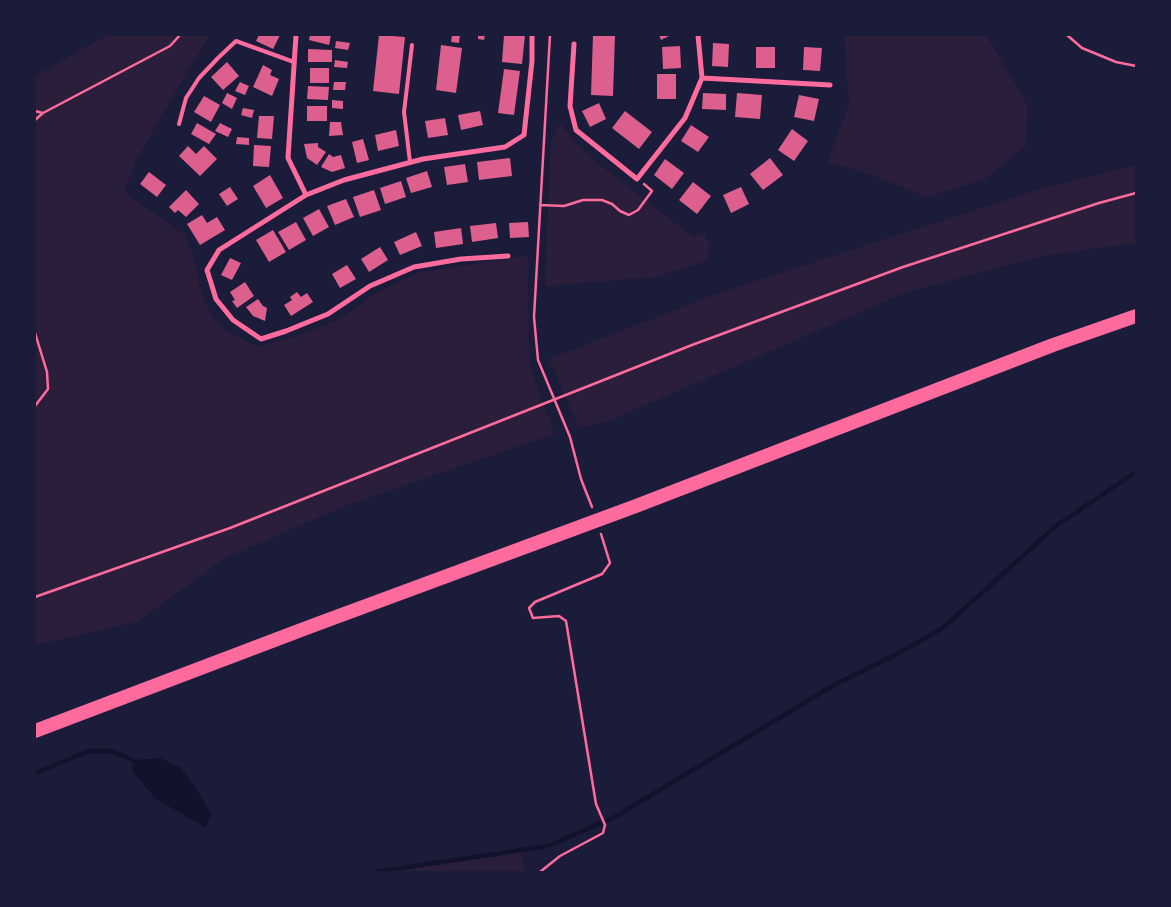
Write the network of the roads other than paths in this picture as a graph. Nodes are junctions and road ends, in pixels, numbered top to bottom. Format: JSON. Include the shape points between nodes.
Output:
{"nodes":[{"id":1,"x":296,"y":35,"type":"edge"},
{"id":2,"x":532,"y":35,"type":"edge"},
{"id":3,"x":698,"y":35,"type":"edge"},
{"id":4,"x":574,"y":44,"type":"dead end"},
{"id":5,"x":412,"y":45,"type":"dead end"},
{"id":6,"x":294,"y":62,"type":"junction"},
{"id":7,"x":702,"y":78,"type":"junction"},
{"id":8,"x":830,"y":85,"type":"dead end"},
{"id":9,"x":179,"y":124,"type":"dead end"},
{"id":10,"x":410,"y":162,"type":"junction"},
{"id":11,"x":306,"y":195,"type":"junction"},
{"id":12,"x":508,"y":256,"type":"dead end"},
{"id":13,"x":1136,"y":316,"type":"edge"},
{"id":14,"x":35,"y":731,"type":"edge"}],
"edges":[{"from":1,"to":6,"type":"street"},
{"from":2,"to":10,"type":"street","via":[[524,135],[506,146]]},
{"from":3,"to":7,"type":"street"},
{"from":4,"to":7,"type":"street","via":[[570,106],[576,130],[637,179],[685,118]]},
{"from":5,"to":10,"type":"lane","via":[[404,112]]},
{"from":6,"to":9,"type":"lane","via":[[236,41],[199,78],[186,98]]},
{"from":6,"to":11,"type":"street","via":[[288,158]]},
{"from":7,"to":8,"type":"street"},
{"from":10,"to":11,"type":"street","via":[[344,180]]},
{"from":11,"to":12,"type":"street","via":[[219,250],[207,270],[216,299],[233,320],[261,339],[328,314],[370,286],[414,267]]},
{"from":13,"to":14,"type":"highway"}]}
